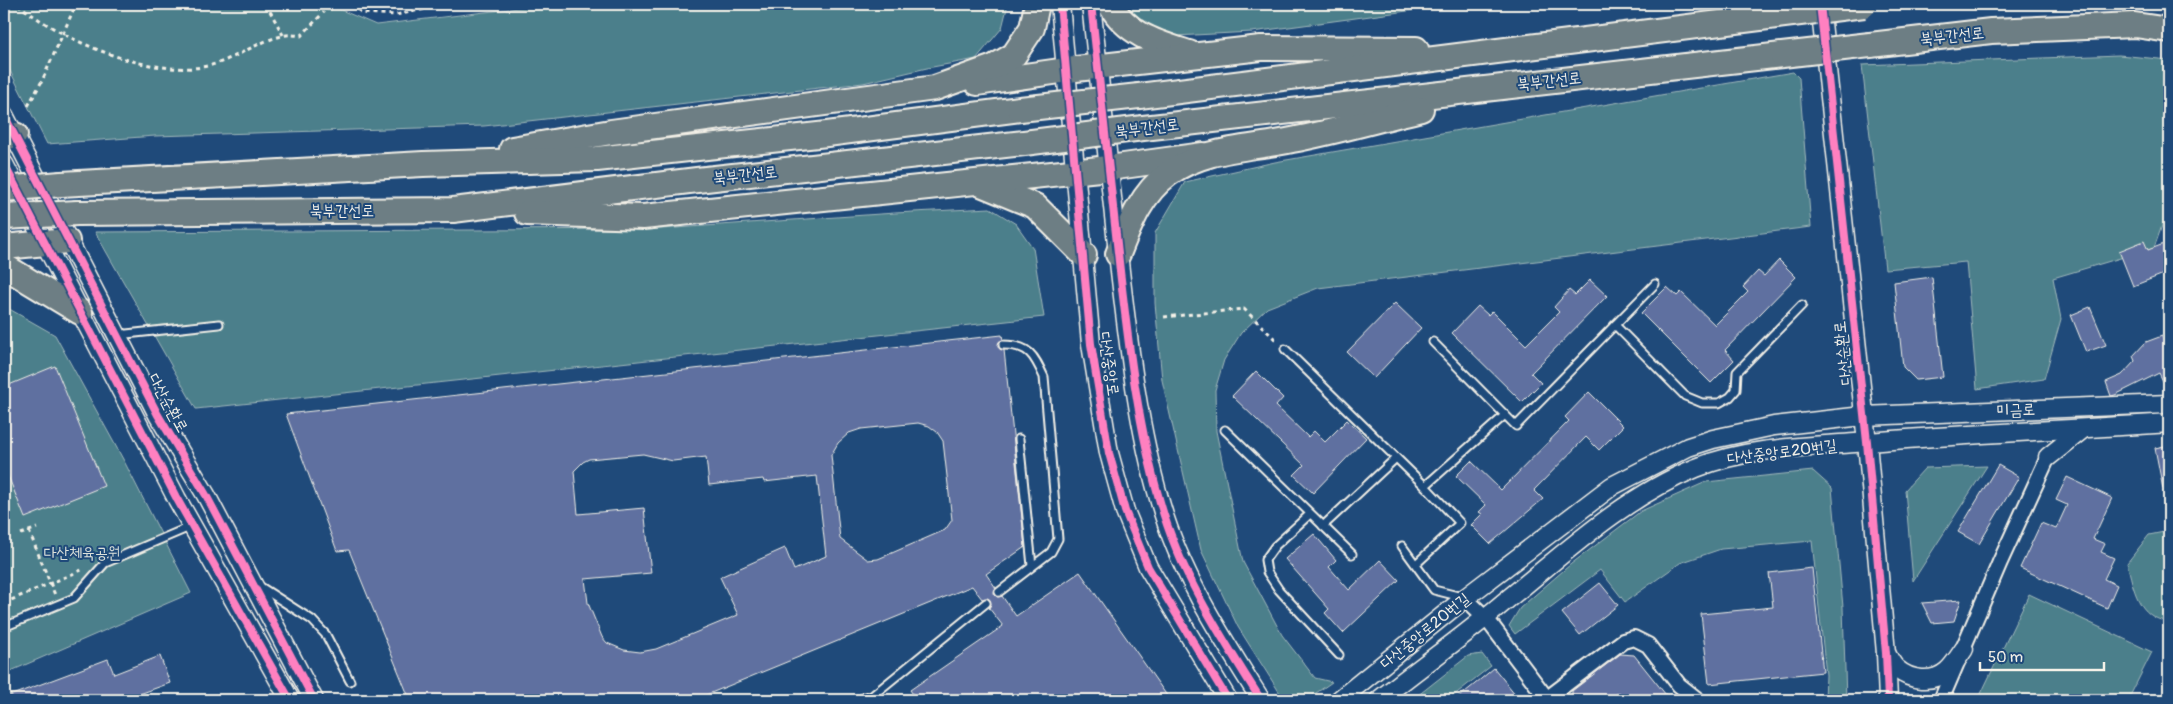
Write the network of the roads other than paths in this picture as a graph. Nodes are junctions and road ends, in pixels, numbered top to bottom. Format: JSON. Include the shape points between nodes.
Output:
{"nodes":[{"id":1,"x":1037,"y":4,"type":"edge"},
{"id":2,"x":1060,"y":4,"type":"edge"},
{"id":3,"x":1091,"y":4,"type":"edge"},
{"id":4,"x":1110,"y":4,"type":"edge"},
{"id":5,"x":1820,"y":4,"type":"edge"},
{"id":6,"x":1869,"y":4,"type":"edge"},
{"id":7,"x":2169,"y":30,"type":"edge"},
{"id":8,"x":1524,"y":49,"type":"junction"},
{"id":9,"x":1198,"y":56,"type":"junction"},
{"id":10,"x":1098,"y":67,"type":"junction"},
{"id":11,"x":1066,"y":70,"type":"junction"},
{"id":12,"x":1518,"y":85,"type":"junction"},
{"id":13,"x":935,"y":88,"type":"junction"},
{"id":14,"x":8,"y":129,"type":"edge"},
{"id":15,"x":1203,"y":155,"type":"junction"},
{"id":16,"x":4,"y":164,"type":"edge"},
{"id":17,"x":423,"y":164,"type":"junction"},
{"id":18,"x":1109,"y":168,"type":"junction"},
{"id":19,"x":1076,"y":171,"type":"junction"},
{"id":20,"x":975,"y":181,"type":"junction"},
{"id":21,"x":4,"y":189,"type":"edge"},
{"id":22,"x":453,"y":210,"type":"junction"},
{"id":23,"x":4,"y":217,"type":"edge"},
{"id":24,"x":56,"y":242,"type":"junction"},
{"id":25,"x":4,"y":247,"type":"edge"},
{"id":26,"x":1118,"y":254,"type":"junction"},
{"id":27,"x":1084,"y":256,"type":"junction"},
{"id":28,"x":4,"y":266,"type":"edge"},
{"id":29,"x":1655,"y":284,"type":"dead end"},
{"id":30,"x":1802,"y":305,"type":"dead end"},
{"id":31,"x":80,"y":312,"type":"junction"},
{"id":32,"x":219,"y":324,"type":"dead end"},
{"id":33,"x":1615,"y":325,"type":"junction"},
{"id":34,"x":117,"y":336,"type":"junction"},
{"id":35,"x":1432,"y":342,"type":"dead end"},
{"id":36,"x":1003,"y":345,"type":"dead end"},
{"id":37,"x":1285,"y":349,"type":"road end"},
{"id":38,"x":2169,"y":404,"type":"edge"},
{"id":39,"x":1505,"y":415,"type":"junction"},
{"id":40,"x":1863,"y":416,"type":"junction"},
{"id":41,"x":2169,"y":423,"type":"edge"},
{"id":42,"x":2083,"y":429,"type":"junction"},
{"id":43,"x":1225,"y":430,"type":"dead end"},
{"id":44,"x":2033,"y":431,"type":"junction"},
{"id":45,"x":1019,"y":439,"type":"dead end"},
{"id":46,"x":1867,"y":442,"type":"junction"},
{"id":47,"x":2048,"y":457,"type":"junction"},
{"id":48,"x":1396,"y":458,"type":"junction"},
{"id":49,"x":1425,"y":486,"type":"junction"},
{"id":50,"x":1310,"y":514,"type":"junction"},
{"id":51,"x":192,"y":526,"type":"junction"},
{"id":52,"x":1323,"y":526,"type":"junction"},
{"id":53,"x":1402,"y":546,"type":"dead end"},
{"id":54,"x":1352,"y":554,"type":"dead end"},
{"id":55,"x":1416,"y":564,"type":"junction"},
{"id":56,"x":1032,"y":566,"type":"junction"},
{"id":57,"x":253,"y":582,"type":"junction"},
{"id":58,"x":999,"y":592,"type":"dead end"},
{"id":59,"x":1465,"y":598,"type":"junction"},
{"id":60,"x":986,"y":603,"type":"dead end"},
{"id":61,"x":1486,"y":618,"type":"junction"},
{"id":62,"x":4,"y":627,"type":"edge"},
{"id":63,"x":1964,"y":649,"type":"junction"},
{"id":64,"x":1886,"y":653,"type":"junction"},
{"id":65,"x":1339,"y":655,"type":"dead end"},
{"id":66,"x":350,"y":681,"type":"dead end"},
{"id":67,"x":290,"y":700,"type":"edge"},
{"id":68,"x":314,"y":700,"type":"edge"},
{"id":69,"x":867,"y":700,"type":"edge"},
{"id":70,"x":1228,"y":700,"type":"edge"},
{"id":71,"x":1261,"y":700,"type":"edge"},
{"id":72,"x":1339,"y":700,"type":"edge"},
{"id":73,"x":1379,"y":700,"type":"edge"},
{"id":74,"x":1547,"y":700,"type":"edge"},
{"id":75,"x":1698,"y":700,"type":"edge"},
{"id":76,"x":1888,"y":700,"type":"edge"},
{"id":77,"x":1941,"y":700,"type":"edge"}],
"edges":[{"from":1,"to":13,"type":"highway","via":[[1032,28],[1014,55],[994,67]]},
{"from":2,"to":11,"type":"street","name":"다산중앙로"},
{"from":3,"to":10,"type":"street","name":"다산중앙로"},
{"from":4,"to":9,"type":"highway","via":[[1131,30]]},
{"from":5,"to":40,"type":"street","name":"다산순환로"},
{"from":6,"to":8,"type":"highway","name":"북부간선로","bridge":true},
{"from":7,"to":12,"type":"highway","name":"북부간선로","bridge":true,"via":[[2135,25],[1991,32]]},
{"from":8,"to":9,"type":"highway","via":[[1261,48]]},
{"from":8,"to":17,"type":"highway","name":"북부간선로","bridge":true,"via":[[597,159]]},
{"from":9,"to":10,"type":"highway"},
{"from":10,"to":11,"type":"highway"},
{"from":10,"to":18,"type":"street","name":"다산중앙로"},
{"from":11,"to":13,"type":"highway"},
{"from":11,"to":19,"type":"street","name":"다산중앙로"},
{"from":12,"to":15,"type":"highway","via":[[1292,140]]},
{"from":12,"to":22,"type":"highway","name":"북부간선로","bridge":true},
{"from":13,"to":17,"type":"highway","via":[[611,132]]},
{"from":14,"to":24,"type":"street","name":"다산순환로"},
{"from":15,"to":18,"type":"highway"},
{"from":15,"to":26,"type":"highway","via":[[1168,174],[1149,193],[1135,212]]},
{"from":16,"to":24,"type":"street","name":"다산순환로"},
{"from":17,"to":21,"type":"highway","name":"북부간선로","bridge":true},
{"from":18,"to":19,"type":"highway"},
{"from":18,"to":26,"type":"street","name":"다산중앙로"},
{"from":19,"to":20,"type":"highway"},
{"from":19,"to":27,"type":"street","name":"다산중앙로"},
{"from":20,"to":22,"type":"highway","via":[[643,216]]},
{"from":20,"to":27,"type":"highway","via":[[1035,206]]},
{"from":22,"to":23,"type":"highway","name":"북부간선로","bridge":true,"via":[[77,213]]},
{"from":24,"to":25,"type":"highway"},
{"from":24,"to":31,"type":"street","name":"다산순환로"},
{"from":24,"to":34,"type":"street","name":"다산순환로"},
{"from":26,"to":71,"type":"street","name":"다산중앙로","via":[[1137,398],[1160,503],[1196,591]]},
{"from":27,"to":70,"type":"street","name":"다산중앙로","via":[[1099,397],[1109,453],[1125,511],[1148,567]]},
{"from":28,"to":31,"type":"highway"},
{"from":29,"to":33,"type":"lane"},
{"from":30,"to":33,"type":"lane","via":[[1736,372],[1736,390],[1719,403],[1702,403],[1685,396]]},
{"from":31,"to":51,"type":"street","name":"다산순환로"},
{"from":32,"to":34,"type":"lane"},
{"from":33,"to":39,"type":"lane","via":[[1516,426]]},
{"from":34,"to":57,"type":"street","name":"다산순환로"},
{"from":35,"to":39,"type":"lane"},
{"from":36,"to":56,"type":"lane","via":[[1025,348],[1036,358],[1044,377],[1058,539],[1051,552]]},
{"from":37,"to":48,"type":"lane"},
{"from":38,"to":40,"type":"street","name":"미금로"},
{"from":39,"to":49,"type":"lane"},
{"from":40,"to":46,"type":"street","name":"다산순환로"},
{"from":40,"to":59,"type":"street","name":"다산중앙로20번길","via":[[1774,426],[1713,438],[1688,447],[1612,486]]},
{"from":41,"to":42,"type":"street"},
{"from":42,"to":44,"type":"street","name":"다산중앙로20번길"},
{"from":42,"to":47,"type":"street"},
{"from":43,"to":50,"type":"lane"},
{"from":44,"to":46,"type":"street","name":"다산중앙로20번길"},
{"from":44,"to":47,"type":"street","via":[[2047,445]]},
{"from":45,"to":56,"type":"lane"},
{"from":46,"to":61,"type":"street","name":"다산중앙로20번길","via":[[1762,451],[1724,458],[1695,469],[1638,498],[1609,518]]},
{"from":46,"to":64,"type":"street","name":"다산순환로"},
{"from":47,"to":63,"type":"street"},
{"from":48,"to":49,"type":"lane"},
{"from":48,"to":52,"type":"lane"},
{"from":49,"to":55,"type":"lane","via":[[1460,523]]},
{"from":50,"to":52,"type":"lane"},
{"from":50,"to":65,"type":"lane","via":[[1275,546],[1265,560],[1267,572],[1279,590]]},
{"from":51,"to":62,"type":"lane","via":[[105,563],[74,598]]},
{"from":51,"to":67,"type":"street","name":"다산순환로"},
{"from":52,"to":54,"type":"lane"},
{"from":53,"to":55,"type":"lane"},
{"from":55,"to":59,"type":"lane","via":[[1434,590]]},
{"from":56,"to":58,"type":"lane"},
{"from":57,"to":66,"type":"lane","via":[[312,620],[326,635]]},
{"from":57,"to":68,"type":"street","name":"다산순환로"},
{"from":59,"to":61,"type":"street"},
{"from":59,"to":72,"type":"street","name":"다산중앙로20번길"},
{"from":60,"to":69,"type":"lane"},
{"from":61,"to":73,"type":"street","name":"다산중앙로20번길"},
{"from":61,"to":74,"type":"street"},
{"from":63,"to":64,"type":"street","via":[[1947,671],[1932,679],[1918,679],[1905,674],[1895,668]]},
{"from":63,"to":77,"type":"street"},
{"from":64,"to":76,"type":"street","name":"다산순환로"},
{"from":74,"to":75,"type":"street","via":[[1623,641],[1634,638],[1648,645],[1679,685]]}]}
